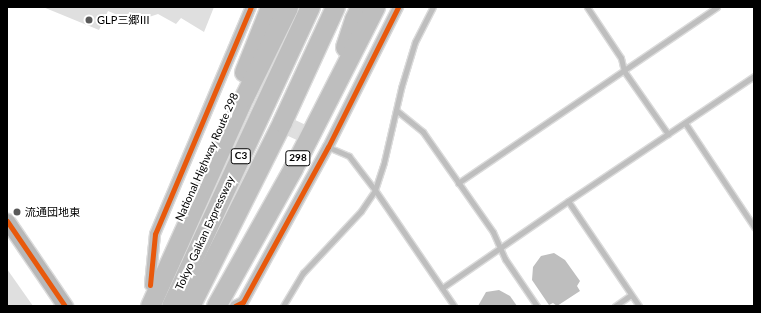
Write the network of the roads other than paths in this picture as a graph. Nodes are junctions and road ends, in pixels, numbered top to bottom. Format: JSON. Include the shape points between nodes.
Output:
{"nodes":[{"id":1,"x":251,"y":7,"type":"edge"},
{"id":2,"x":270,"y":7,"type":"edge"},
{"id":3,"x":276,"y":7,"type":"edge"},
{"id":4,"x":288,"y":7,"type":"edge"},
{"id":5,"x":310,"y":7,"type":"edge"},
{"id":6,"x":335,"y":7,"type":"edge"},
{"id":7,"x":360,"y":7,"type":"edge"},
{"id":8,"x":375,"y":7,"type":"edge"},
{"id":9,"x":398,"y":7,"type":"edge"},
{"id":10,"x":433,"y":7,"type":"edge"},
{"id":11,"x":587,"y":7,"type":"edge"},
{"id":12,"x":717,"y":7,"type":"edge"},
{"id":13,"x":624,"y":71,"type":"junction"},
{"id":14,"x":754,"y":76,"type":"edge"},
{"id":15,"x":240,"y":82,"type":"junction"},
{"id":16,"x":328,"y":100,"type":"junction"},
{"id":17,"x":396,"y":110,"type":"junction"},
{"id":18,"x":685,"y":123,"type":"junction"},
{"id":19,"x":668,"y":134,"type":"junction"},
{"id":20,"x":328,"y":147,"type":"junction"},
{"id":21,"x":458,"y":183,"type":"junction"},
{"id":22,"x":375,"y":190,"type":"junction"},
{"id":23,"x":568,"y":201,"type":"junction"},
{"id":24,"x":7,"y":221,"type":"edge"},
{"id":25,"x":754,"y":227,"type":"edge"},
{"id":26,"x":501,"y":246,"type":"junction"},
{"id":27,"x":150,"y":286,"type":"junction"},
{"id":28,"x":442,"y":288,"type":"junction"},
{"id":29,"x":631,"y":295,"type":"junction"},
{"id":30,"x":65,"y":306,"type":"edge"},
{"id":31,"x":141,"y":306,"type":"edge"},
{"id":32,"x":150,"y":306,"type":"edge"},
{"id":33,"x":171,"y":306,"type":"edge"},
{"id":34,"x":190,"y":306,"type":"edge"},
{"id":35,"x":216,"y":306,"type":"edge"},
{"id":36,"x":235,"y":306,"type":"edge"},
{"id":37,"x":283,"y":306,"type":"edge"},
{"id":38,"x":454,"y":306,"type":"edge"},
{"id":39,"x":537,"y":306,"type":"edge"},
{"id":40,"x":615,"y":306,"type":"edge"},
{"id":41,"x":639,"y":306,"type":"edge"}],
"edges":[{"from":1,"to":27,"type":"street","via":[[155,234]]},
{"from":2,"to":15,"type":"highway","name":"National Highway Route 298"},
{"from":3,"to":15,"type":"highway"},
{"from":4,"to":32,"type":"highway","name":"Tokyo Gaikan Expressway","number":"C3","via":[[244,97]]},
{"from":5,"to":33,"type":"highway","name":"Tokyo Gaikan Expressway","number":"C3"},
{"from":6,"to":34,"type":"highway","via":[[282,122]]},
{"from":7,"to":16,"type":"highway"},
{"from":8,"to":16,"type":"highway","number":"298"},
{"from":9,"to":20,"type":"street"},
{"from":10,"to":17,"type":"lane","via":[[415,42]]},
{"from":11,"to":13,"type":"lane","via":[[621,58]]},
{"from":12,"to":13,"type":"lane"},
{"from":13,"to":19,"type":"lane"},
{"from":13,"to":21,"type":"lane"},
{"from":14,"to":18,"type":"lane"},
{"from":15,"to":27,"type":"highway","name":"National Highway Route 298"},
{"from":16,"to":35,"type":"highway","number":"298"},
{"from":17,"to":21,"type":"lane","via":[[423,132]]},
{"from":17,"to":22,"type":"lane"},
{"from":18,"to":19,"type":"lane"},
{"from":18,"to":25,"type":"lane"},
{"from":19,"to":23,"type":"lane"},
{"from":20,"to":22,"type":"lane","via":[[349,156]]},
{"from":20,"to":36,"type":"street","via":[[243,302]]},
{"from":21,"to":26,"type":"lane"},
{"from":22,"to":28,"type":"lane"},
{"from":22,"to":37,"type":"lane","via":[[361,211],[303,273]]},
{"from":23,"to":26,"type":"lane"},
{"from":23,"to":29,"type":"lane"},
{"from":24,"to":30,"type":"street"},
{"from":26,"to":28,"type":"lane"},
{"from":26,"to":39,"type":"lane","via":[[505,259]]},
{"from":27,"to":31,"type":"highway","name":"National Highway Route 298"},
{"from":28,"to":38,"type":"lane"},
{"from":29,"to":40,"type":"lane"},
{"from":29,"to":41,"type":"lane"}]}
